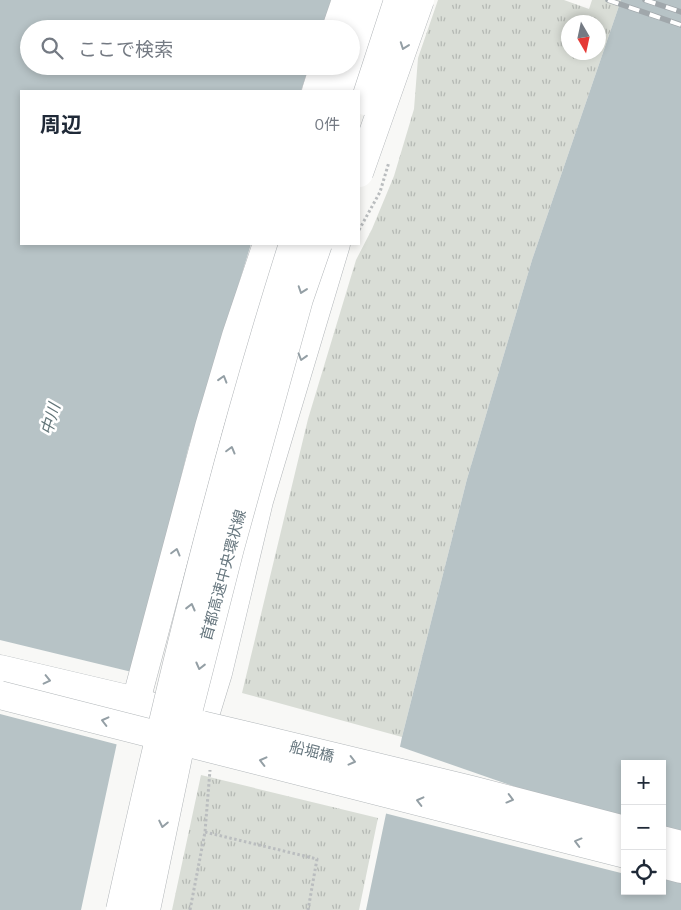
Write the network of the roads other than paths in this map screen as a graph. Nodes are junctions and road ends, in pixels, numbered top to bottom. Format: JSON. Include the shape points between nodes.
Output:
{"nodes":[{"id":1,"x":346,"y":0,"type":"edge"},
{"id":2,"x":373,"y":0,"type":"edge"},
{"id":3,"x":398,"y":0,"type":"edge"},
{"id":4,"x":420,"y":0,"type":"edge"},
{"id":5,"x":339,"y":20,"type":"edge"},
{"id":6,"x":360,"y":36,"type":"edge"},
{"id":7,"x":321,"y":75,"type":"edge"},
{"id":8,"x":346,"y":75,"type":"edge"},
{"id":9,"x":316,"y":90,"type":"edge"},
{"id":10,"x":341,"y":90,"type":"edge"},
{"id":11,"x":360,"y":116,"type":"edge"},
{"id":12,"x":360,"y":170,"type":"edge"},
{"id":13,"x":267,"y":245,"type":"edge"},
{"id":14,"x":293,"y":245,"type":"edge"},
{"id":15,"x":318,"y":245,"type":"edge"},
{"id":16,"x":336,"y":245,"type":"edge"},
{"id":17,"x":0,"y":669,"type":"edge"},
{"id":18,"x":0,"y":695,"type":"edge"},
{"id":19,"x":136,"y":701,"type":"junction"},
{"id":20,"x":202,"y":725,"type":"junction"},
{"id":21,"x":169,"y":737,"type":"junction"},
{"id":22,"x":621,"y":829,"type":"edge"},
{"id":23,"x":666,"y":841,"type":"edge"},
{"id":24,"x":681,"y":845,"type":"edge"},
{"id":25,"x":621,"y":853,"type":"edge"},
{"id":26,"x":666,"y":865,"type":"edge"},
{"id":27,"x":681,"y":869,"type":"edge"},
{"id":28,"x":120,"y":910,"type":"edge"},
{"id":29,"x":146,"y":910,"type":"edge"}],
"edges":[{"from":1,"to":5,"type":"main road"},
{"from":2,"to":6,"type":"main road"},
{"from":3,"to":11,"type":"main road","bridge":true},
{"from":4,"to":12,"type":"main road","one_way":true,"bridge":true},
{"from":7,"to":9,"type":"main road"},
{"from":8,"to":10,"type":"main road"},
{"from":19,"to":13,"type":"main road","one_way":true,"via":[[209,427]]},
{"from":28,"to":14,"type":"main road","name":"首都高速中央環状線","one_way":true,"bridge":true,"via":[[207,542],[239,420]]},
{"from":15,"to":29,"type":"main road","name":"首都高速中央環状線","one_way":true,"bridge":true,"via":[[288,337],[228,557],[184,728]]},
{"from":16,"to":20,"type":"main road","one_way":true,"via":[[259,501],[218,673]]},
{"from":17,"to":19,"type":"main road","name":"船堀橋","one_way":true},
{"from":21,"to":18,"type":"main road","name":"船堀橋","one_way":true,"bridge":true},
{"from":19,"to":20,"type":"main road","name":"船堀橋","bridge":true},
{"from":19,"to":21,"type":"main road","bridge":true,"via":[[150,720]]},
{"from":20,"to":21,"type":"main road","bridge":true},
{"from":20,"to":22,"type":"main road","name":"船堀橋","one_way":true,"bridge":true},
{"from":25,"to":21,"type":"main road","name":"船堀橋","one_way":true,"bridge":true},
{"from":23,"to":24,"type":"main road"},
{"from":26,"to":27,"type":"main road"}]}
